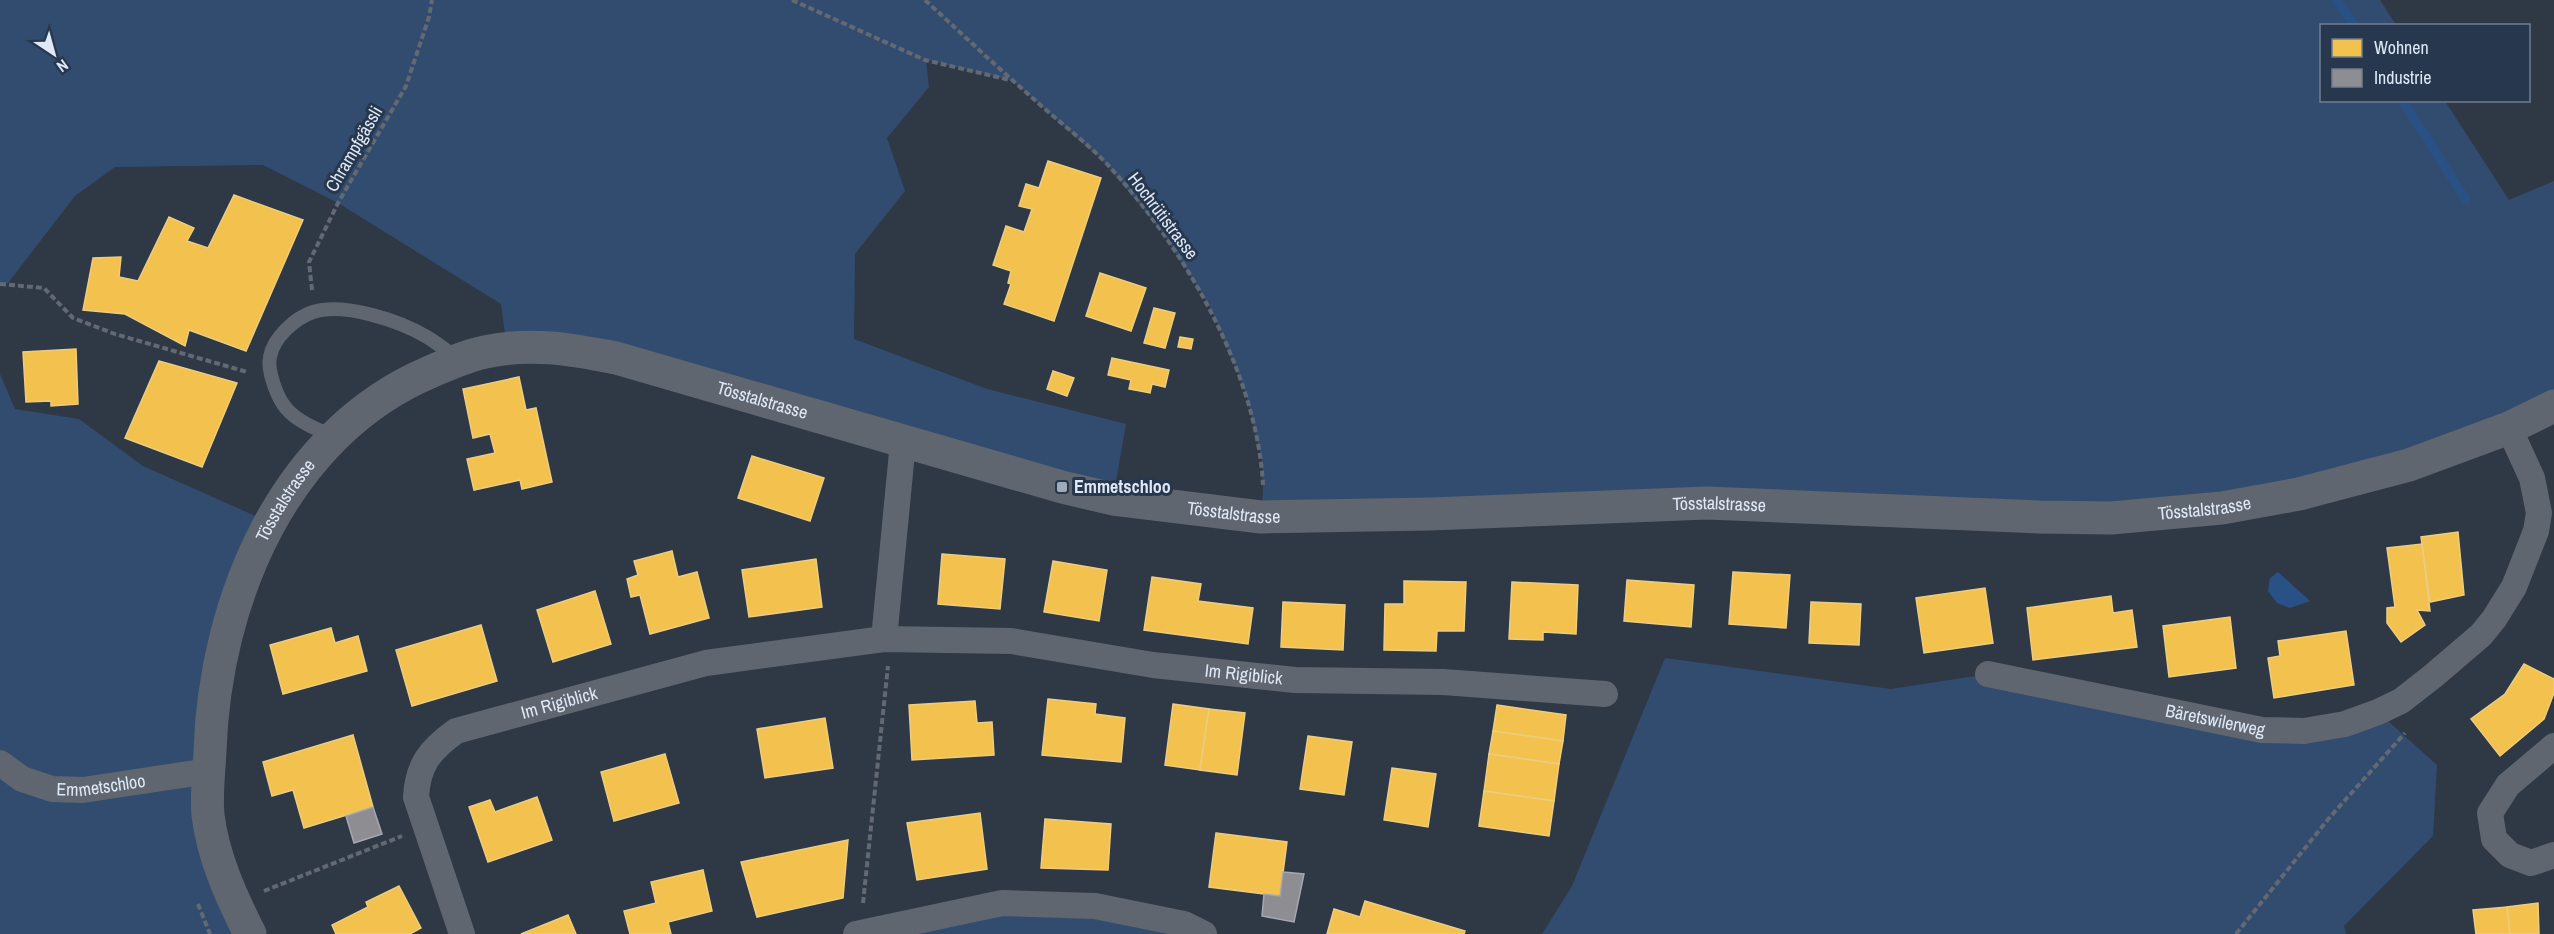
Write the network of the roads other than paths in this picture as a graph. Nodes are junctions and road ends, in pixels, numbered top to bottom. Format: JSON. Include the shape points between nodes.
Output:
{"nodes":[{"id":1,"x":459,"y":359,"type":"junction"},
{"id":2,"x":2554,"y":406,"type":"edge"},
{"id":3,"x":2510,"y":428,"type":"junction"},
{"id":4,"x":333,"y":436,"type":"junction"},
{"id":5,"x":903,"y":442,"type":"junction"},
{"id":6,"x":2547,"y":517,"type":"edge"},
{"id":7,"x":884,"y":639,"type":"junction"},
{"id":8,"x":1988,"y":674,"type":"dead end"},
{"id":9,"x":1605,"y":694,"type":"dead end"},
{"id":10,"x":2554,"y":746,"type":"edge"},
{"id":11,"x":0,"y":763,"type":"edge"},
{"id":12,"x":209,"y":771,"type":"junction"},
{"id":13,"x":2554,"y":855,"type":"edge"},
{"id":14,"x":858,"y":933,"type":"edge"},
{"id":15,"x":250,"y":934,"type":"edge"},
{"id":16,"x":462,"y":934,"type":"edge"},
{"id":17,"x":1204,"y":934,"type":"edge"}],
"edges":[{"from":1,"to":4,"type":"main road","name":"Tösstalstrasse","via":[[407,381]]},
{"from":1,"to":4,"type":"lane","via":[[426,336],[374,315],[337,310],[313,312],[296,322],[280,336],[270,357],[277,394],[287,410]]},
{"from":1,"to":5,"type":"main road","name":"Tösstalstrasse","via":[[507,349],[559,347],[616,358]]},
{"from":2,"to":3,"type":"main road","name":"Tösstalstrasse"},
{"from":3,"to":5,"type":"main road","name":"Tösstalstrasse","via":[[2409,465],[2299,494],[2222,508],[2111,518],[1707,503],[1261,517],[1113,499]]},
{"from":3,"to":6,"type":"street","name":"Bäretswilerweg"},
{"from":4,"to":12,"type":"main road","name":"Tösstalstrasse","via":[[298,476],[269,522],[243,580],[215,683]]},
{"from":5,"to":7,"type":"street"},
{"from":6,"to":8,"type":"street","name":"Bäretswilerweg","via":[[2536,531],[2514,587],[2481,635],[2402,701],[2345,724],[2304,731],[2262,730]]},
{"from":7,"to":9,"type":"street","name":"Im Rigiblick","via":[[1011,641],[1153,665],[1295,680],[1443,682]]},
{"from":7,"to":16,"type":"street","name":"Im Rigiblick","via":[[706,663],[456,731],[436,745],[426,760],[418,778],[416,797]]},
{"from":10,"to":13,"type":"street","via":[[2508,785],[2490,813],[2494,838],[2510,855],[2531,863]]},
{"from":11,"to":12,"type":"street","name":"Emmetschloo","via":[[22,779],[52,789],[83,790]]},
{"from":12,"to":15,"type":"main road","name":"Tösstalstrasse","via":[[210,824],[222,871]]},
{"from":14,"to":17,"type":"street","via":[[1002,903],[1095,906],[1184,924]]}]}
